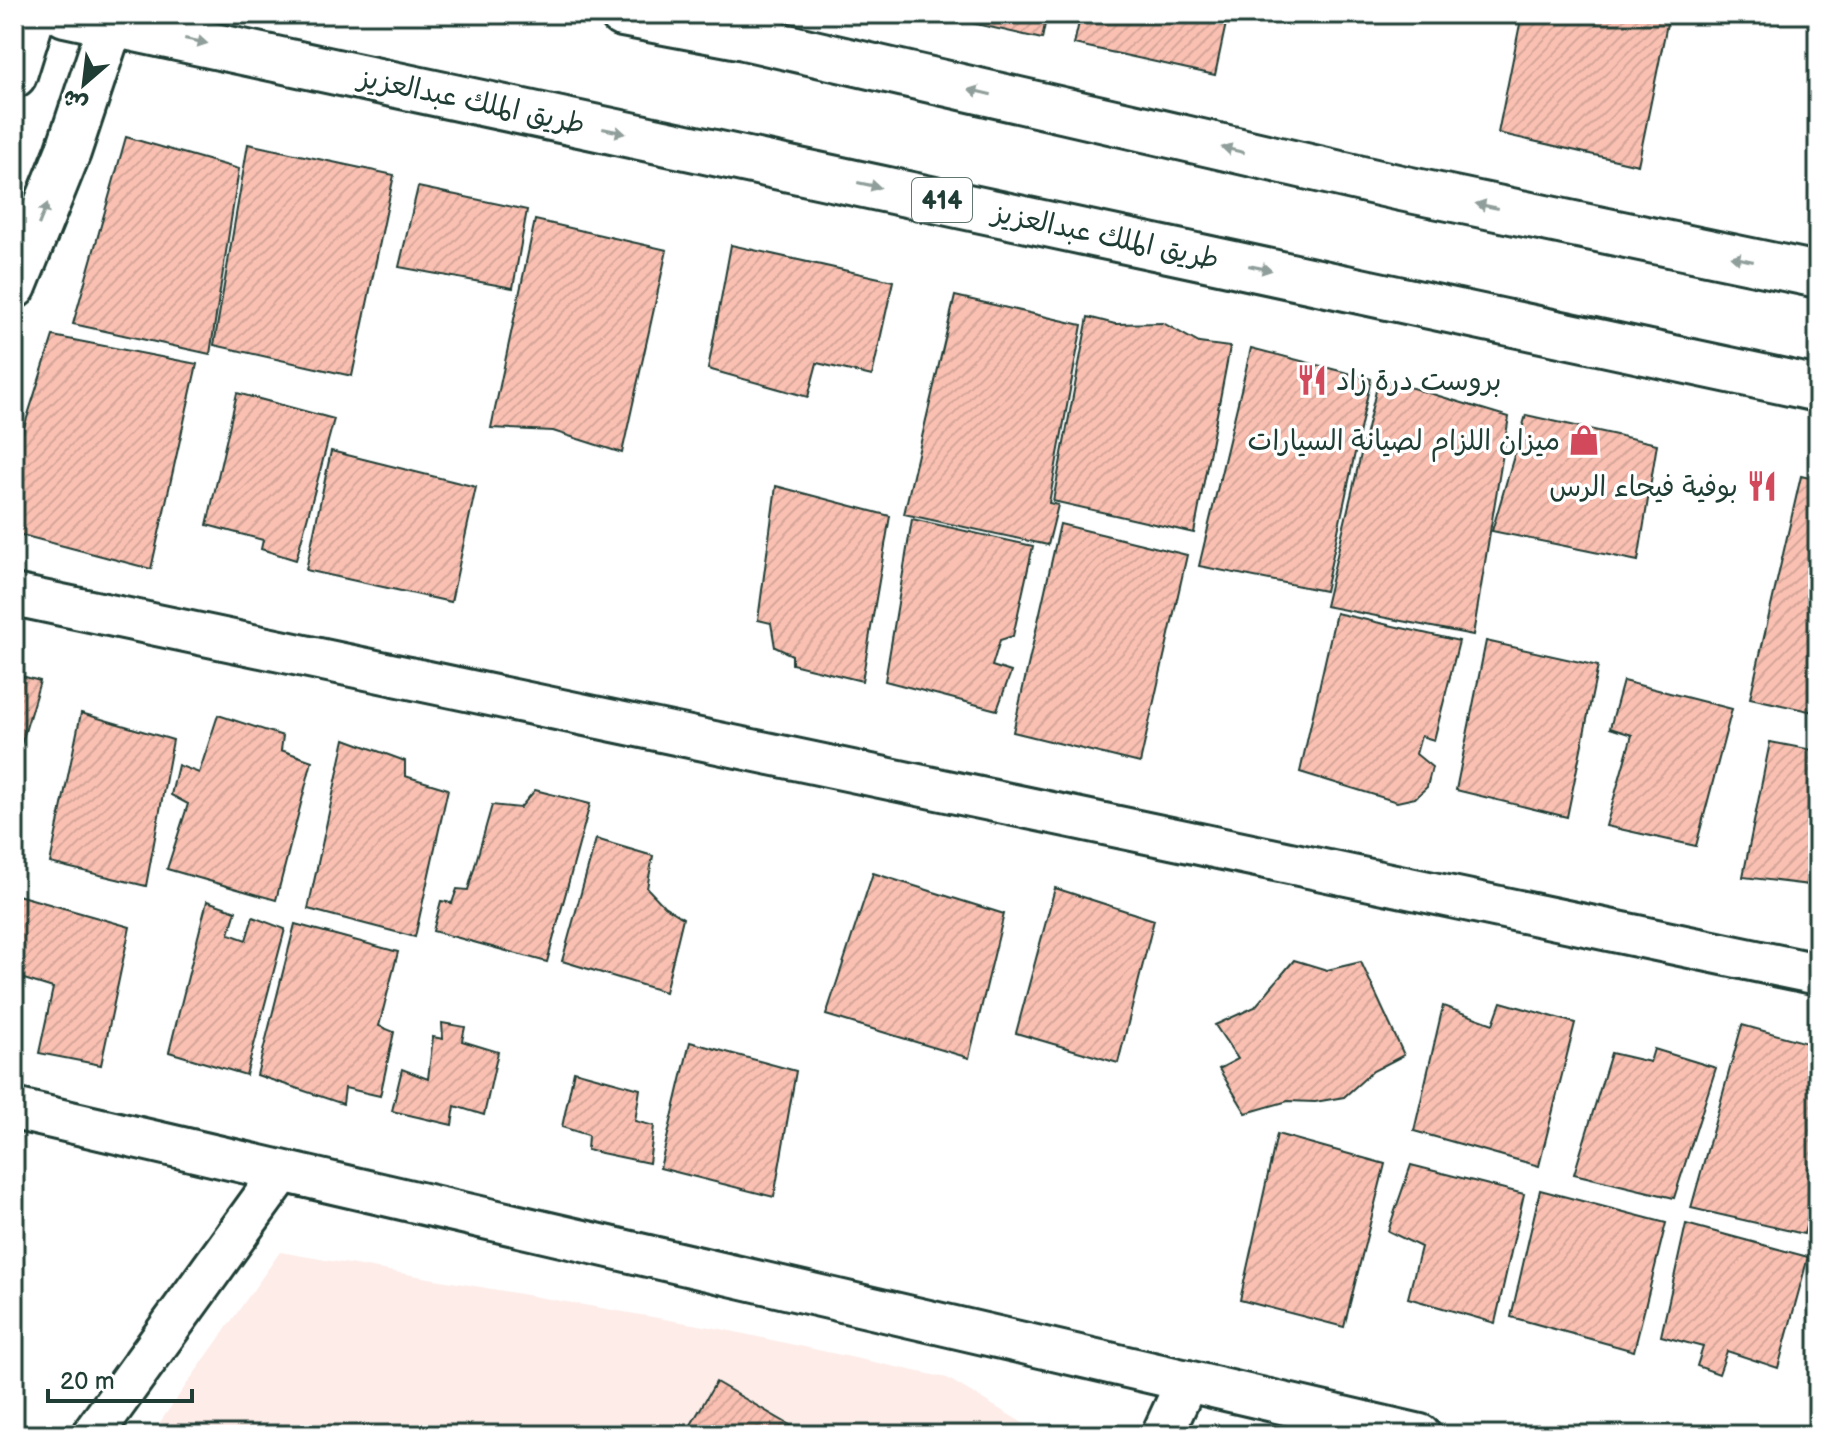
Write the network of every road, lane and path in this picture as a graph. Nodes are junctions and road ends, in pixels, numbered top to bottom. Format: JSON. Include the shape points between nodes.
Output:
{"nodes":[{"id":1,"x":33,"y":14,"type":"edge"},
{"id":2,"x":65,"y":14,"type":"edge"},
{"id":3,"x":622,"y":14,"type":"edge"},
{"id":4,"x":112,"y":19,"type":"edge"},
{"id":5,"x":746,"y":26,"type":"edge"},
{"id":6,"x":14,"y":75,"type":"edge"},
{"id":7,"x":1818,"y":275,"type":"edge"},
{"id":8,"x":14,"y":286,"type":"edge"},
{"id":9,"x":1818,"y":389,"type":"edge"},
{"id":10,"x":14,"y":595,"type":"edge"},
{"id":11,"x":1818,"y":974,"type":"edge"},
{"id":12,"x":14,"y":1109,"type":"edge"},
{"id":13,"x":282,"y":1172,"type":"junction"},
{"id":14,"x":1187,"y":1381,"type":"junction"},
{"id":15,"x":92,"y":1435,"type":"edge"},
{"id":16,"x":1162,"y":1435,"type":"edge"},
{"id":17,"x":1420,"y":1435,"type":"edge"}],
"edges":[{"from":1,"to":6,"type":"main road"},
{"from":2,"to":4,"type":"main road","name":"طريق الملك عبدالعزيز","number":"414"},
{"from":3,"to":5,"type":"main road"},
{"from":8,"to":4,"type":"main road","one_way":true,"via":[[68,152]]},
{"from":4,"to":9,"type":"main road","name":"طريق الملك عبدالعزيز","number":"414","one_way":true},
{"from":7,"to":5,"type":"main road","one_way":true,"via":[[1401,188]]},
{"from":10,"to":11,"type":"street"},
{"from":12,"to":13,"type":"street"},
{"from":13,"to":14,"type":"street"},
{"from":13,"to":15,"type":"street"},
{"from":14,"to":16,"type":"street"},
{"from":14,"to":17,"type":"street"}]}
